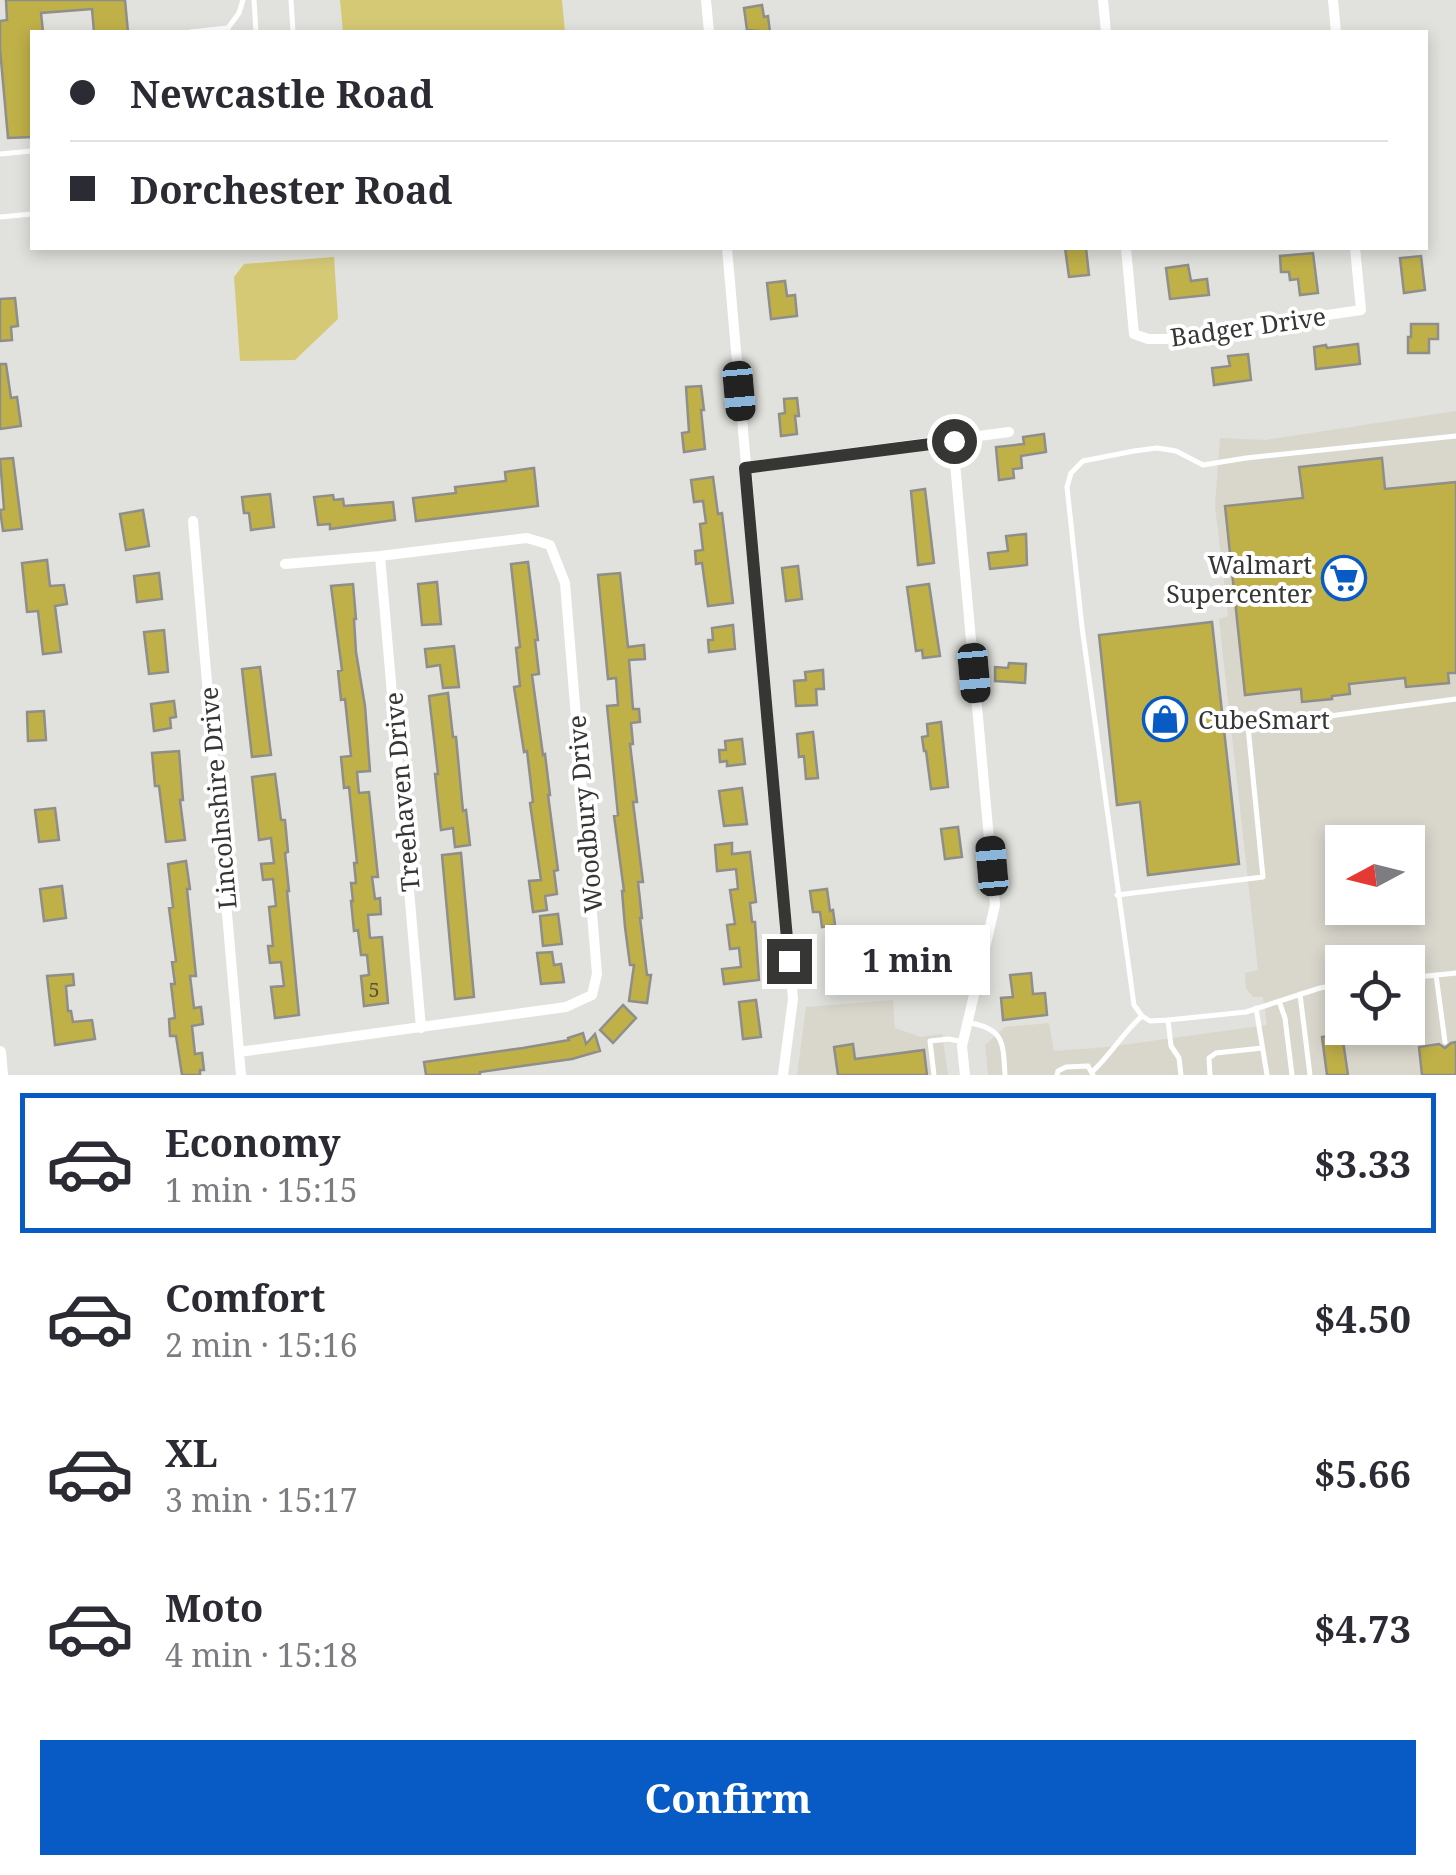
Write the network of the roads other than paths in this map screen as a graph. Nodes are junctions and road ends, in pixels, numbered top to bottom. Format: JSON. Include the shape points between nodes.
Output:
{"nodes":[{"id":1,"x":243,"y":0,"type":"edge"},
{"id":2,"x":254,"y":0,"type":"edge"},
{"id":3,"x":291,"y":0,"type":"edge"},
{"id":4,"x":706,"y":0,"type":"edge"},
{"id":5,"x":1103,"y":0,"type":"edge"},
{"id":6,"x":1333,"y":0,"type":"edge"},
{"id":7,"x":208,"y":30,"type":"edge"},
{"id":8,"x":256,"y":30,"type":"edge"},
{"id":9,"x":293,"y":30,"type":"edge"},
{"id":10,"x":709,"y":30,"type":"edge"},
{"id":11,"x":1106,"y":30,"type":"edge"},
{"id":12,"x":1336,"y":30,"type":"edge"},
{"id":13,"x":30,"y":151,"type":"edge"},
{"id":14,"x":0,"y":154,"type":"edge"},
{"id":15,"x":30,"y":214,"type":"edge"},
{"id":16,"x":0,"y":217,"type":"edge"},
{"id":17,"x":727,"y":250,"type":"edge"},
{"id":18,"x":1126,"y":250,"type":"edge"},
{"id":19,"x":1355,"y":250,"type":"edge"},
{"id":20,"x":1008,"y":432,"type":"dead end"},
{"id":21,"x":1456,"y":436,"type":"edge"},
{"id":22,"x":954,"y":441,"type":"junction"},
{"id":23,"x":745,"y":468,"type":"junction"},
{"id":24,"x":193,"y":521,"type":"dead end"},
{"id":25,"x":380,"y":556,"type":"junction"},
{"id":26,"x":285,"y":564,"type":"dead end"},
{"id":27,"x":1456,"y":699,"type":"edge"},
{"id":28,"x":1118,"y":895,"type":"junction"},
{"id":29,"x":1456,"y":973,"type":"edge"},
{"id":30,"x":1436,"y":975,"type":"junction"},
{"id":31,"x":1425,"y":976,"type":"edge"},
{"id":32,"x":1325,"y":988,"type":"edge"},
{"id":33,"x":1300,"y":994,"type":"junction"},
{"id":34,"x":1279,"y":1001,"type":"junction"},
{"id":35,"x":1256,"y":1008,"type":"junction"},
{"id":36,"x":1142,"y":1016,"type":"junction"},
{"id":37,"x":1168,"y":1020,"type":"junction"},
{"id":38,"x":968,"y":1023,"type":"junction"},
{"id":39,"x":422,"y":1028,"type":"junction"},
{"id":40,"x":963,"y":1042,"type":"junction"},
{"id":41,"x":1445,"y":1042,"type":"dead end"},
{"id":42,"x":1262,"y":1048,"type":"junction"},
{"id":43,"x":0,"y":1052,"type":"edge"},
{"id":44,"x":239,"y":1052,"type":"junction"},
{"id":45,"x":1093,"y":1073,"type":"edge"},
{"id":46,"x":2,"y":1075,"type":"edge"},
{"id":47,"x":241,"y":1075,"type":"edge"},
{"id":48,"x":783,"y":1075,"type":"edge"},
{"id":49,"x":934,"y":1075,"type":"edge"},
{"id":50,"x":966,"y":1075,"type":"edge"},
{"id":51,"x":1005,"y":1075,"type":"edge"},
{"id":52,"x":1057,"y":1075,"type":"edge"},
{"id":53,"x":1180,"y":1075,"type":"edge"},
{"id":54,"x":1210,"y":1075,"type":"edge"},
{"id":55,"x":1267,"y":1075,"type":"edge"},
{"id":56,"x":1292,"y":1075,"type":"edge"},
{"id":57,"x":1310,"y":1075,"type":"edge"}],
"edges":[{"from":1,"to":7,"type":"lane","via":[[228,28]]},
{"from":2,"to":8,"type":"lane"},
{"from":3,"to":9,"type":"lane"},
{"from":4,"to":10,"type":"street"},
{"from":5,"to":11,"type":"street"},
{"from":6,"to":12,"type":"street"},
{"from":13,"to":14,"type":"lane"},
{"from":15,"to":16,"type":"lane"},
{"from":17,"to":23,"type":"street"},
{"from":18,"to":19,"type":"street","name":"Badger Drive","via":[[1134,334],[1148,339],[1360,310]]},
{"from":20,"to":22,"type":"street"},
{"from":21,"to":28,"type":"lane","via":[[1203,465],[1158,448],[1100,456],[1071,472],[1082,627]]},
{"from":22,"to":23,"type":"street"},
{"from":22,"to":38,"type":"street","via":[[995,905]]},
{"from":23,"to":48,"type":"street","via":[[792,998]]},
{"from":24,"to":44,"type":"street","name":"Lincolnshire Drive"},
{"from":25,"to":26,"type":"street","name":"Woodbury Drive"},
{"from":25,"to":39,"type":"street","name":"Treehaven Drive"},
{"from":25,"to":39,"type":"street","name":"Woodbury Drive","via":[[527,538],[550,545],[565,583],[597,974],[592,995],[566,1008]]},
{"from":27,"to":28,"type":"lane","via":[[1248,727],[1263,877]]},
{"from":28,"to":36,"type":"lane","via":[[1134,1005]]},
{"from":29,"to":30,"type":"lane"},
{"from":30,"to":31,"type":"lane"},
{"from":30,"to":41,"type":"lane"},
{"from":32,"to":33,"type":"lane"},
{"from":33,"to":34,"type":"lane"},
{"from":33,"to":57,"type":"lane"},
{"from":34,"to":35,"type":"lane"},
{"from":34,"to":56,"type":"lane"},
{"from":35,"to":37,"type":"lane"},
{"from":35,"to":42,"type":"lane"},
{"from":36,"to":37,"type":"lane"},
{"from":36,"to":45,"type":"lane"},
{"from":37,"to":53,"type":"lane"},
{"from":38,"to":40,"type":"street"},
{"from":38,"to":51,"type":"lane","via":[[994,1032],[1003,1046]]},
{"from":39,"to":44,"type":"street","name":"Woodbury Drive"},
{"from":40,"to":49,"type":"lane","via":[[930,1041]]},
{"from":40,"to":50,"type":"street"},
{"from":42,"to":54,"type":"lane","via":[[1216,1053],[1209,1058]]},
{"from":42,"to":55,"type":"lane"},
{"from":43,"to":46,"type":"street"},
{"from":44,"to":47,"type":"street","name":"Lincolnshire Drive"},
{"from":45,"to":52,"type":"lane","via":[[1088,1066],[1066,1067]]}]}
